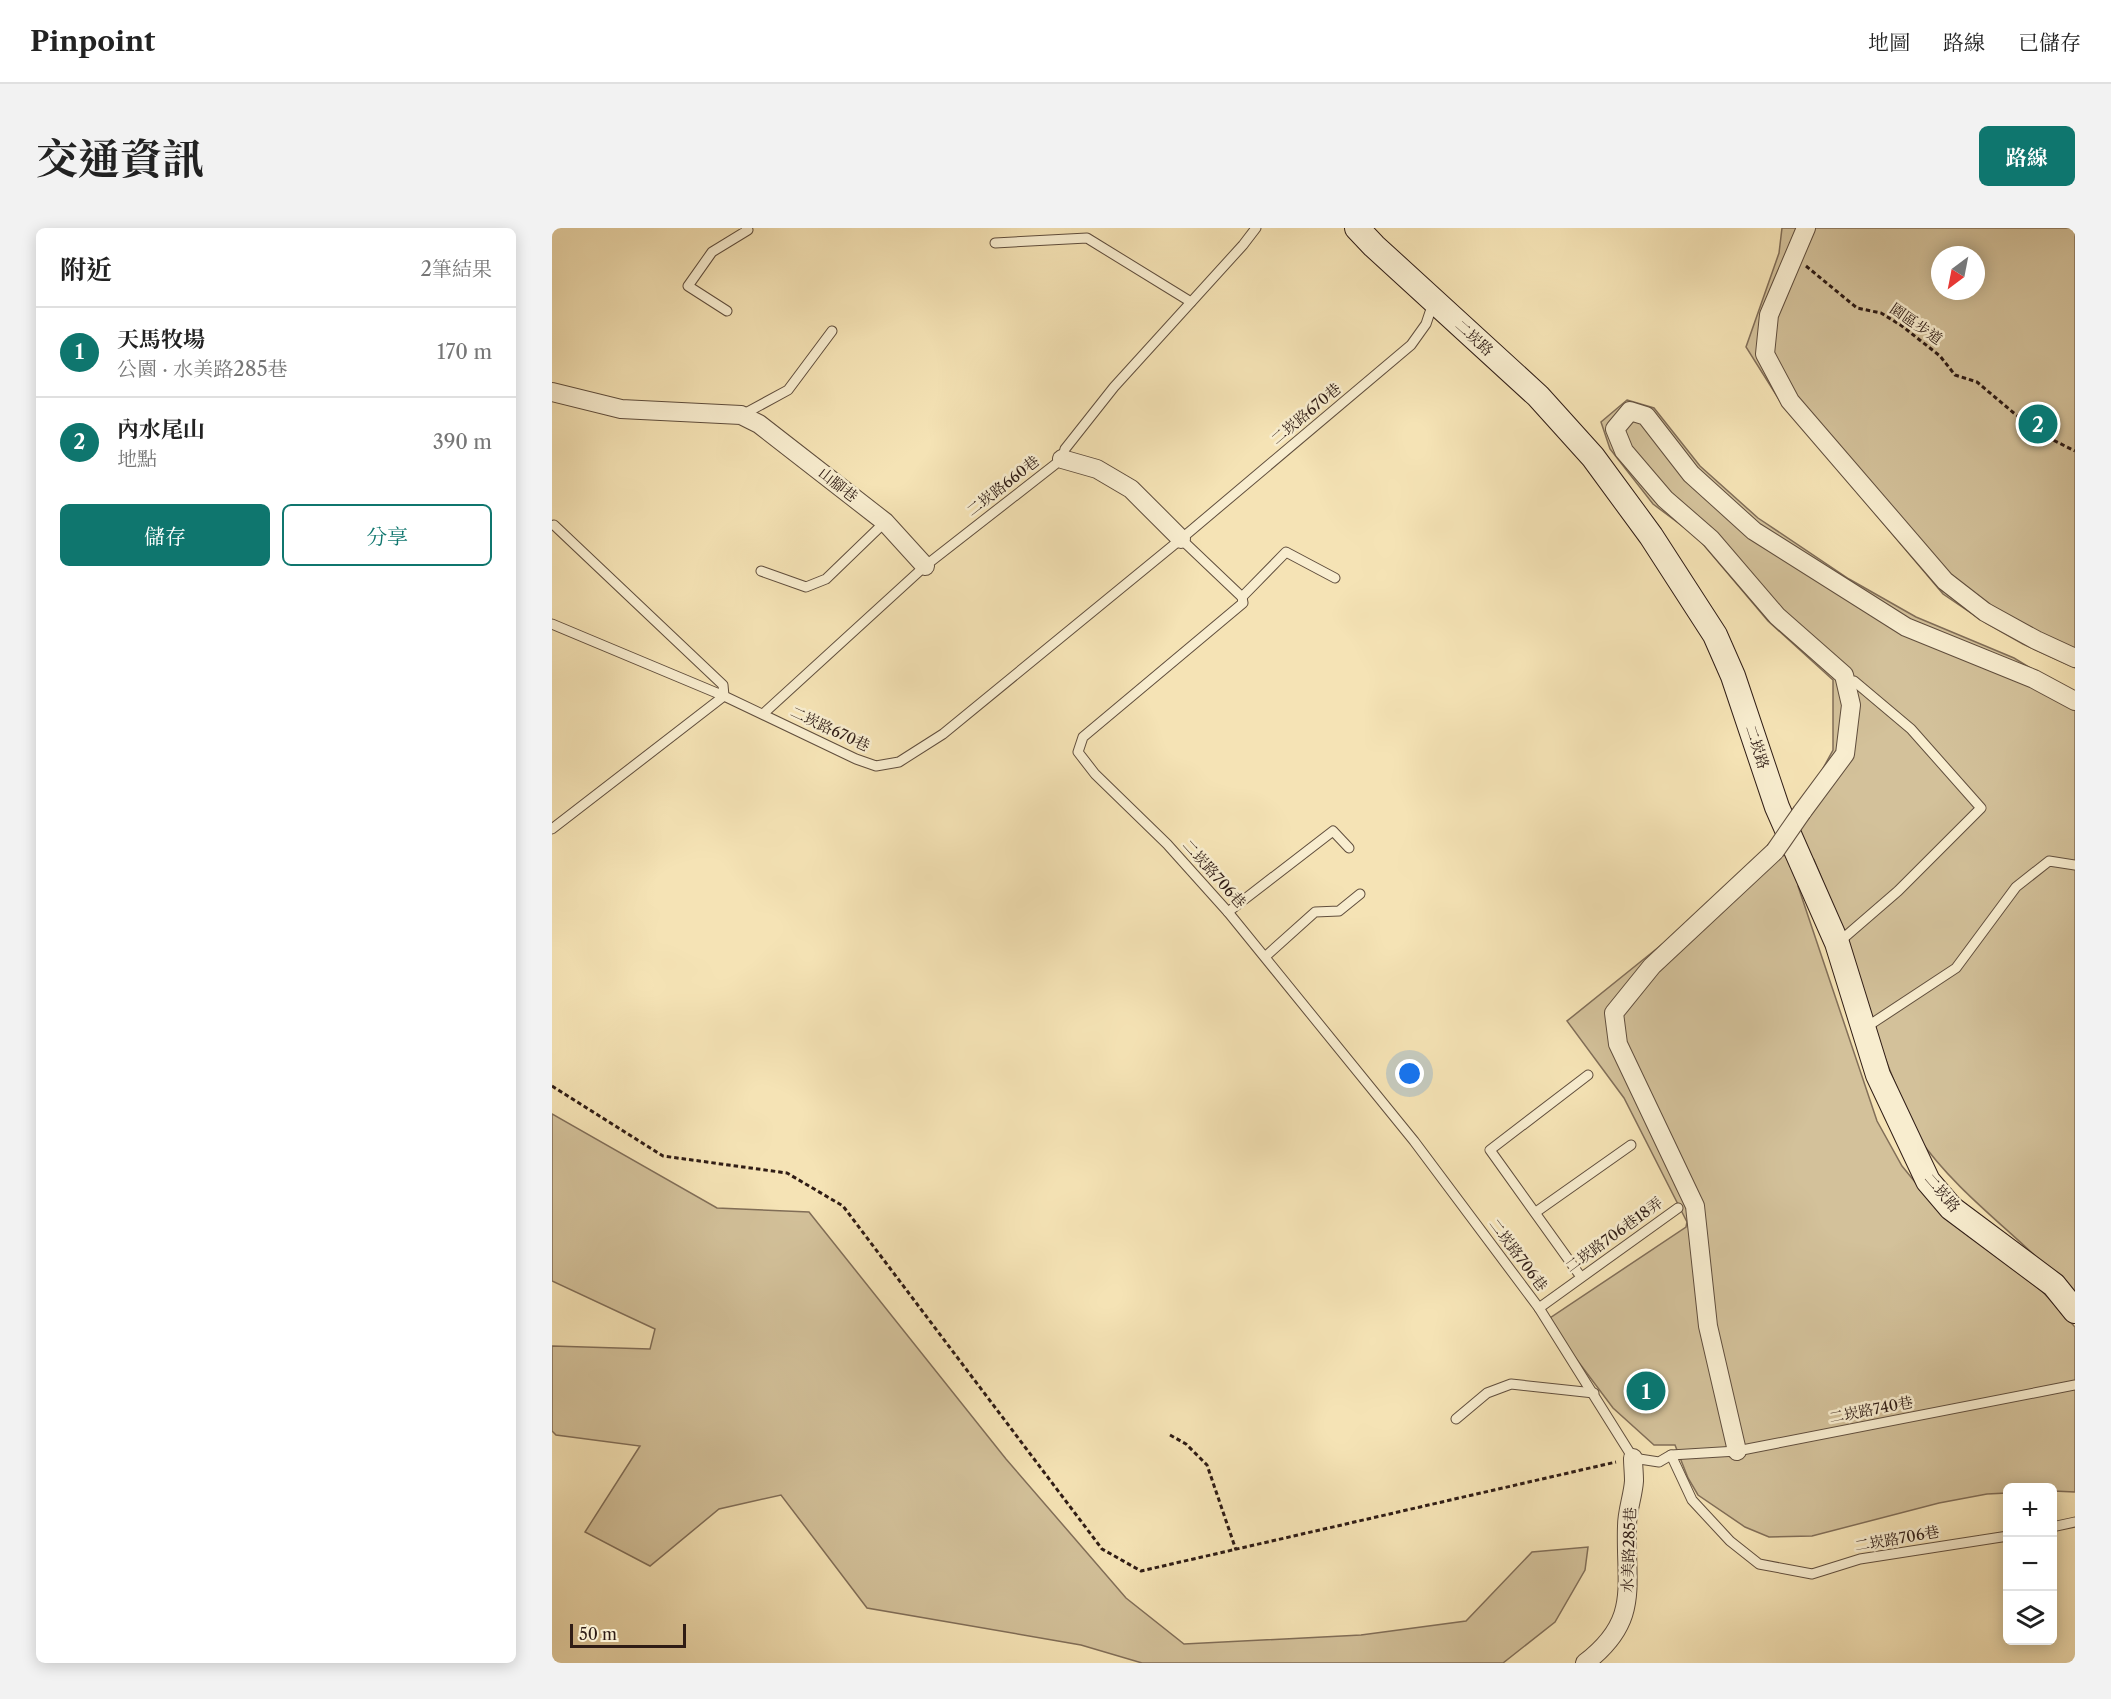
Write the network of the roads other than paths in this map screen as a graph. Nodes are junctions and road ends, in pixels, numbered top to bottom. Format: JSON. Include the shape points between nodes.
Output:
{"nodes":[{"id":1,"x":746,"y":228,"type":"edge"},
{"id":2,"x":1256,"y":228,"type":"edge"},
{"id":3,"x":1357,"y":228,"type":"edge"},
{"id":4,"x":1806,"y":228,"type":"edge"},
{"id":5,"x":995,"y":243,"type":"dead end"},
{"id":6,"x":1434,"y":301,"type":"junction"},
{"id":7,"x":1191,"y":302,"type":"junction"},
{"id":8,"x":727,"y":311,"type":"dead end"},
{"id":9,"x":832,"y":331,"type":"dead end"},
{"id":10,"x":552,"y":392,"type":"edge"},
{"id":11,"x":741,"y":415,"type":"junction"},
{"id":12,"x":1062,"y":459,"type":"junction"},
{"id":13,"x":885,"y":522,"type":"junction"},
{"id":14,"x":554,"y":525,"type":"dead end"},
{"id":15,"x":1181,"y":539,"type":"junction"},
{"id":16,"x":925,"y":566,"type":"junction"},
{"id":17,"x":761,"y":571,"type":"dead end"},
{"id":18,"x":1335,"y":578,"type":"dead end"},
{"id":19,"x":1242,"y":597,"type":"junction"},
{"id":20,"x":552,"y":624,"type":"edge"},
{"id":21,"x":2075,"y":658,"type":"edge"},
{"id":22,"x":1854,"y":681,"type":"dead end"},
{"id":23,"x":724,"y":696,"type":"junction"},
{"id":24,"x":2075,"y":701,"type":"edge"},
{"id":25,"x":763,"y":714,"type":"junction"},
{"id":26,"x":552,"y":829,"type":"edge"},
{"id":27,"x":1349,"y":848,"type":"dead end"},
{"id":28,"x":2075,"y":865,"type":"edge"},
{"id":29,"x":1360,"y":894,"type":"dead end"},
{"id":30,"x":1228,"y":912,"type":"junction"},
{"id":31,"x":1837,"y":943,"type":"junction"},
{"id":32,"x":1266,"y":956,"type":"junction"},
{"id":33,"x":1863,"y":1030,"type":"junction"},
{"id":34,"x":1588,"y":1075,"type":"dead end"},
{"id":35,"x":1630,"y":1145,"type":"dead end"},
{"id":36,"x":1678,"y":1208,"type":"dead end"},
{"id":37,"x":1536,"y":1212,"type":"junction"},
{"id":38,"x":1581,"y":1277,"type":"junction"},
{"id":39,"x":1539,"y":1308,"type":"junction"},
{"id":40,"x":2075,"y":1311,"type":"edge"},
{"id":41,"x":2075,"y":1385,"type":"edge"},
{"id":42,"x":1594,"y":1393,"type":"junction"},
{"id":43,"x":1456,"y":1419,"type":"dead end"},
{"id":44,"x":1737,"y":1451,"type":"junction"},
{"id":45,"x":1671,"y":1455,"type":"junction"},
{"id":46,"x":1633,"y":1458,"type":"junction"},
{"id":47,"x":2075,"y":1522,"type":"edge"},
{"id":48,"x":2057,"y":1526,"type":"edge"},
{"id":49,"x":2003,"y":1537,"type":"edge"},
{"id":50,"x":1585,"y":1663,"type":"edge"}],
"edges":[{"from":1,"to":8,"type":"lane","via":[[712,252],[688,286]]},
{"from":2,"to":7,"type":"lane","name":"二崁路660巷"},
{"from":3,"to":6,"type":"street","name":"二崁路"},
{"from":4,"to":21,"type":"street","via":[[1769,315],[1765,354],[1790,401],[1945,581],[1985,612]]},
{"from":5,"to":7,"type":"lane","via":[[1087,238]]},
{"from":6,"to":15,"type":"lane","name":"二崁路670巷","via":[[1426,324],[1411,345]]},
{"from":6,"to":31,"type":"street","name":"二崁路","via":[[1538,396],[1593,457],[1715,635],[1733,676],[1777,807]]},
{"from":7,"to":12,"type":"lane","name":"二崁路660巷","via":[[1114,387],[1065,449]]},
{"from":9,"to":11,"type":"lane","via":[[789,390]]},
{"from":10,"to":11,"type":"street","name":"山腳巷","via":[[621,409]]},
{"from":11,"to":13,"type":"street","name":"山腳巷","via":[[759,424]]},
{"from":12,"to":15,"type":"street","via":[[1097,469],[1131,489]]},
{"from":12,"to":16,"type":"lane","name":"二崁路660巷"},
{"from":13,"to":16,"type":"street","name":"山腳巷"},
{"from":13,"to":17,"type":"lane","via":[[826,579],[806,588]]},
{"from":14,"to":23,"type":"lane","via":[[723,686]]},
{"from":15,"to":19,"type":"lane"},
{"from":15,"to":25,"type":"lane","name":"二崁路670巷","via":[[943,734],[899,762],[876,766],[856,759]]},
{"from":16,"to":25,"type":"lane","name":"二崁路660巷"},
{"from":18,"to":19,"type":"lane","via":[[1286,552]]},
{"from":19,"to":30,"type":"lane","name":"二崁路706巷","via":[[1244,603],[1083,736],[1078,752]]},
{"from":20,"to":23,"type":"lane","name":"二崁路670巷"},
{"from":22,"to":31,"type":"lane","via":[[1911,729],[1981,808],[1898,891]]},
{"from":23,"to":25,"type":"lane","name":"二崁路670巷"},
{"from":23,"to":26,"type":"lane"},
{"from":24,"to":44,"type":"street","bridge":true,"via":[[2034,679],[1906,627],[1754,531],[1691,474],[1646,416],[1630,411],[1614,429],[1624,451],[1665,500],[1711,539],[1777,616],[1844,675],[1851,705],[1845,754],[1775,851],[1652,966],[1614,1013],[1618,1044],[1695,1206],[1708,1326]]},
{"from":27,"to":30,"type":"lane","via":[[1333,831]]},
{"from":28,"to":33,"type":"lane","via":[[2049,861],[2016,887],[1956,968]]},
{"from":29,"to":32,"type":"lane","via":[[1339,911],[1315,912]]},
{"from":30,"to":32,"type":"lane","name":"二崁路706巷"},
{"from":31,"to":33,"type":"street","name":"二崁路"},
{"from":32,"to":39,"type":"lane","name":"二崁路706巷","via":[[1414,1141]]},
{"from":33,"to":40,"type":"street","name":"二崁路","via":[[1878,1074],[1928,1181],[1951,1208],[2054,1285]]},
{"from":34,"to":37,"type":"lane","via":[[1490,1150]]},
{"from":35,"to":37,"type":"lane"},
{"from":36,"to":38,"type":"lane","name":"二崁路706巷18弄"},
{"from":37,"to":38,"type":"lane"},
{"from":38,"to":39,"type":"lane","name":"二崁路706巷18弄"},
{"from":39,"to":42,"type":"lane","name":"二崁路706巷"},
{"from":41,"to":44,"type":"lane","name":"二崁路740巷"},
{"from":42,"to":43,"type":"lane","via":[[1510,1384],[1487,1393]]},
{"from":42,"to":46,"type":"lane","name":"二崁路706巷"},
{"from":44,"to":45,"type":"lane","name":"二崁路740巷"},
{"from":45,"to":46,"type":"lane","via":[[1659,1461]]},
{"from":45,"to":49,"type":"lane","name":"二崁路706巷","via":[[1692,1500],[1730,1541],[1759,1564],[1812,1574],[1860,1559]]},
{"from":46,"to":50,"type":"street","name":"水美路285巷","via":[[1634,1481],[1627,1524],[1629,1598],[1621,1624]]},
{"from":47,"to":48,"type":"lane"}]}
